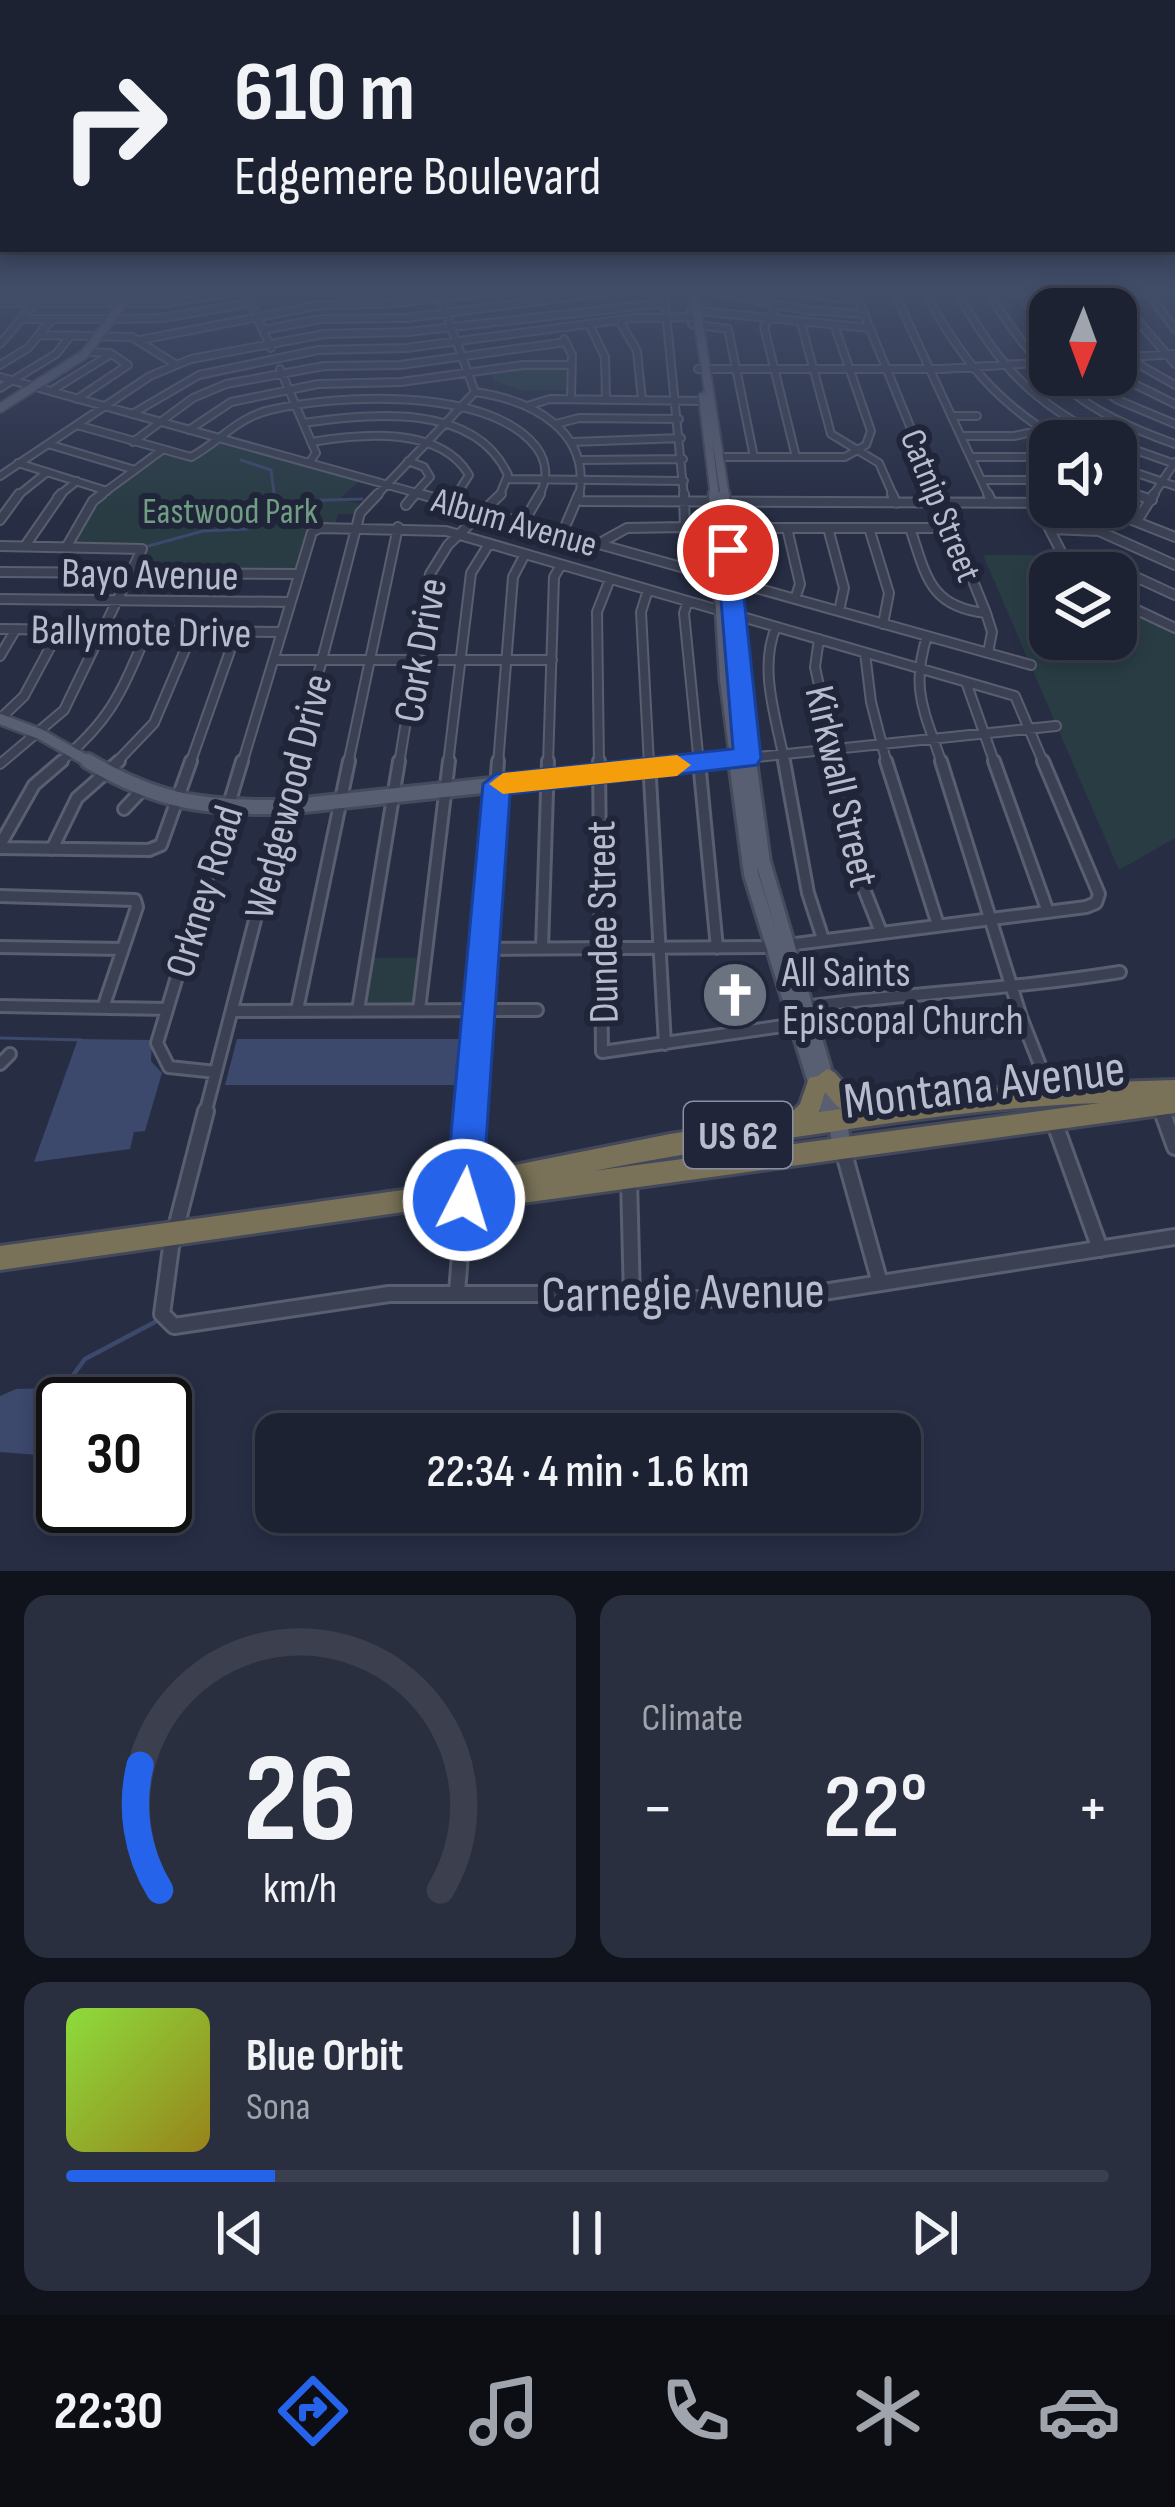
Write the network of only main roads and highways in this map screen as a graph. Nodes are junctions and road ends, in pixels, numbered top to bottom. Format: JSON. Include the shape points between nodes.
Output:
{"nodes":[{"id":1,"x":62,"y":365,"type":"edge"},
{"id":2,"x":66,"y":365,"type":"edge"},
{"id":3,"x":701,"y":365,"type":"edge"},
{"id":4,"x":32,"y":386,"type":"junction"},
{"id":5,"x":2,"y":406,"type":"edge"},
{"id":6,"x":0,"y":719,"type":"edge"},
{"id":7,"x":741,"y":759,"type":"junction"},
{"id":8,"x":822,"y":1082,"type":"junction"},
{"id":9,"x":1170,"y":1099,"type":"edge"},
{"id":10,"x":1052,"y":1107,"type":"junction"},
{"id":11,"x":884,"y":1112,"type":"junction"},
{"id":12,"x":835,"y":1122,"type":"junction"},
{"id":13,"x":792,"y":1127,"type":"junction"},
{"id":14,"x":842,"y":1148,"type":"junction"},
{"id":15,"x":459,"y":1194,"type":"junction"},
{"id":16,"x":0,"y":1258,"type":"edge"}],
"edges":[{"from":1,"to":4,"type":"main road"},
{"from":2,"to":4,"type":"main road"},
{"from":3,"to":7,"type":"main road"},
{"from":4,"to":5,"type":"main road"},
{"from":6,"to":7,"type":"main road","via":[[142,790],[229,807]]},
{"from":7,"to":8,"type":"main road","via":[[778,946]]},
{"from":8,"to":11,"type":"highway","via":[[853,1104]]},
{"from":8,"to":12,"type":"main road","via":[[825,1112]]},
{"from":8,"to":13,"type":"highway"},
{"from":9,"to":10,"type":"highway","name":"Montana Avenue","number":"US 62"},
{"from":10,"to":11,"type":"highway","name":"Montana Avenue","number":"US 62"},
{"from":10,"to":14,"type":"highway","name":"Montana Avenue","number":"US 62"},
{"from":11,"to":12,"type":"highway","name":"Montana Avenue","number":"US 62"},
{"from":12,"to":13,"type":"highway","name":"Montana Avenue","number":"US 62"},
{"from":12,"to":14,"type":"main road"},
{"from":13,"to":15,"type":"highway","name":"Montana Avenue","number":"US 62","via":[[670,1145]]},
{"from":14,"to":15,"type":"highway","name":"Montana Avenue","number":"US 62"},
{"from":15,"to":16,"type":"highway","name":"Montana Avenue","number":"US 62"}]}
